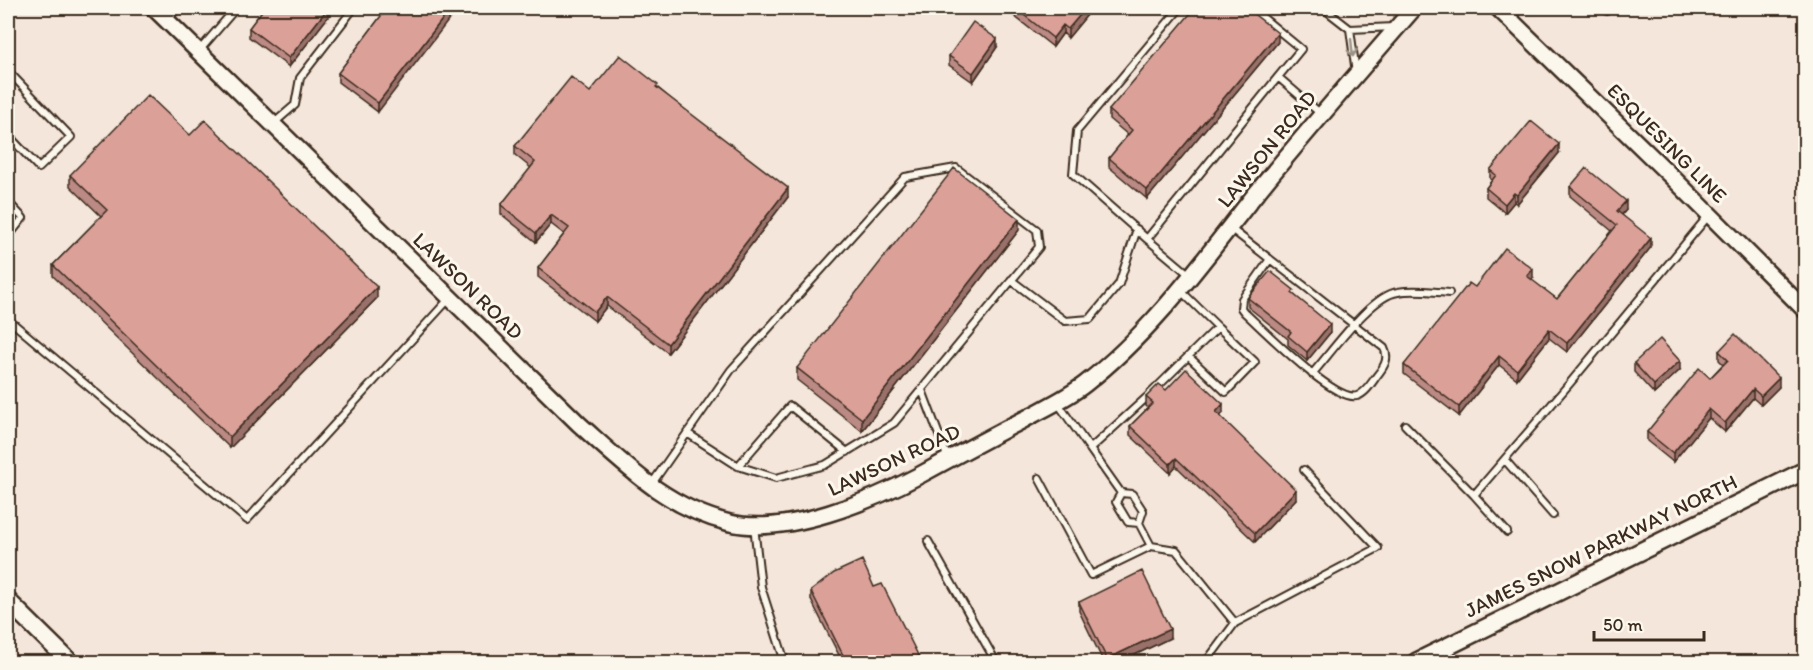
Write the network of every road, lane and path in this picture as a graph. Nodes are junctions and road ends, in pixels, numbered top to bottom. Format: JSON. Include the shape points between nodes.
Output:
{"nodes":[{"id":1,"x":154,"y":8,"type":"edge"},
{"id":2,"x":177,"y":8,"type":"edge"},
{"id":3,"x":236,"y":8,"type":"edge"},
{"id":4,"x":354,"y":8,"type":"edge"},
{"id":5,"x":1180,"y":8,"type":"edge"},
{"id":6,"x":1251,"y":8,"type":"edge"},
{"id":7,"x":1323,"y":8,"type":"edge"},
{"id":8,"x":1414,"y":8,"type":"edge"},
{"id":9,"x":1498,"y":8,"type":"edge"},
{"id":10,"x":1602,"y":8,"type":"edge"},
{"id":11,"x":1611,"y":8,"type":"edge"},
{"id":12,"x":167,"y":20,"type":"junction"},
{"id":13,"x":1398,"y":26,"type":"junction"},
{"id":14,"x":1350,"y":29,"type":"junction"},
{"id":15,"x":199,"y":51,"type":"junction"},
{"id":16,"x":8,"y":71,"type":"edge"},
{"id":17,"x":1356,"y":74,"type":"junction"},
{"id":18,"x":1278,"y":77,"type":"junction"},
{"id":19,"x":1322,"y":115,"type":"junction"},
{"id":20,"x":273,"y":124,"type":"junction"},
{"id":21,"x":8,"y":135,"type":"edge"},
{"id":22,"x":8,"y":202,"type":"edge"},
{"id":23,"x":1710,"y":214,"type":"junction"},
{"id":24,"x":1229,"y":227,"type":"junction"},
{"id":25,"x":1137,"y":229,"type":"junction"},
{"id":26,"x":8,"y":237,"type":"edge"},
{"id":27,"x":1147,"y":239,"type":"junction"},
{"id":28,"x":1270,"y":259,"type":"junction"},
{"id":29,"x":1191,"y":276,"type":"junction"},
{"id":30,"x":1011,"y":280,"type":"junction"},
{"id":31,"x":1179,"y":290,"type":"junction"},
{"id":32,"x":1449,"y":293,"type":"dead end"},
{"id":33,"x":451,"y":298,"type":"junction"},
{"id":34,"x":1806,"y":311,"type":"edge"},
{"id":35,"x":8,"y":319,"type":"edge"},
{"id":36,"x":1354,"y":325,"type":"junction"},
{"id":37,"x":1218,"y":327,"type":"junction"},
{"id":38,"x":1189,"y":357,"type":"junction"},
{"id":39,"x":1312,"y":374,"type":"junction"},
{"id":40,"x":922,"y":390,"type":"junction"},
{"id":41,"x":1057,"y":402,"type":"junction"},
{"id":42,"x":1405,"y":425,"type":"dead end"},
{"id":43,"x":687,"y":433,"type":"junction"},
{"id":44,"x":1089,"y":448,"type":"junction"},
{"id":45,"x":847,"y":452,"type":"junction"},
{"id":46,"x":948,"y":460,"type":"junction"},
{"id":47,"x":1505,"y":460,"type":"junction"},
{"id":48,"x":738,"y":466,"type":"junction"},
{"id":49,"x":1304,"y":470,"type":"dead end"},
{"id":50,"x":1806,"y":470,"type":"edge"},
{"id":51,"x":1039,"y":478,"type":"dead end"},
{"id":52,"x":651,"y":485,"type":"junction"},
{"id":53,"x":1121,"y":493,"type":"junction"},
{"id":54,"x":1474,"y":495,"type":"junction"},
{"id":55,"x":1553,"y":515,"type":"dead end"},
{"id":56,"x":1139,"y":523,"type":"junction"},
{"id":57,"x":754,"y":525,"type":"junction"},
{"id":58,"x":1507,"y":532,"type":"dead end"},
{"id":59,"x":928,"y":541,"type":"dead end"},
{"id":60,"x":1151,"y":546,"type":"junction"},
{"id":61,"x":8,"y":601,"type":"edge"},
{"id":62,"x":1235,"y":623,"type":"junction"},
{"id":63,"x":70,"y":663,"type":"edge"},
{"id":64,"x":785,"y":663,"type":"edge"},
{"id":65,"x":996,"y":663,"type":"edge"},
{"id":66,"x":1206,"y":663,"type":"edge"},
{"id":67,"x":1416,"y":663,"type":"edge"}],
"edges":[{"from":1,"to":12,"type":"street","name":"LAWSON ROAD"},
{"from":2,"to":12,"type":"lane"},
{"from":3,"to":15,"type":"lane"},
{"from":4,"to":20,"type":"lane","via":[[300,78],[295,105]]},
{"from":5,"to":25,"type":"lane","via":[[1077,131],[1073,174]]},
{"from":6,"to":18,"type":"lane","via":[[1301,49]]},
{"from":7,"to":14,"type":"lane"},
{"from":8,"to":13,"type":"street","name":"LAWSON ROAD"},
{"from":9,"to":23,"type":"street","name":"ESQUESING LINE"},
{"from":10,"to":11,"type":"lane"},
{"from":12,"to":15,"type":"street","name":"LAWSON ROAD"},
{"from":13,"to":14,"type":"lane"},
{"from":13,"to":17,"type":"street","name":"LAWSON ROAD"},
{"from":14,"to":17,"type":"lane","one_way":true},
{"from":15,"to":20,"type":"street","name":"LAWSON ROAD"},
{"from":16,"to":21,"type":"lane","via":[[71,137],[39,168]]},
{"from":17,"to":19,"type":"street","name":"LAWSON ROAD"},
{"from":18,"to":19,"type":"lane"},
{"from":18,"to":27,"type":"lane"},
{"from":19,"to":24,"type":"street","name":"LAWSON ROAD"},
{"from":20,"to":33,"type":"street","name":"LAWSON ROAD"},
{"from":22,"to":26,"type":"lane","via":[[23,218]]},
{"from":23,"to":34,"type":"street","name":"ESQUESING LINE"},
{"from":23,"to":47,"type":"lane"},
{"from":24,"to":28,"type":"lane"},
{"from":24,"to":29,"type":"street","name":"LAWSON ROAD"},
{"from":25,"to":27,"type":"lane"},
{"from":25,"to":30,"type":"lane","via":[[1119,284],[1090,319],[1065,321]]},
{"from":27,"to":29,"type":"lane"},
{"from":28,"to":36,"type":"lane"},
{"from":28,"to":39,"type":"lane","via":[[1242,299],[1241,308]]},
{"from":29,"to":31,"type":"street","name":"LAWSON ROAD"},
{"from":30,"to":40,"type":"lane"},
{"from":30,"to":43,"type":"lane","via":[[1039,247],[1037,230],[956,168],[905,177],[731,370]]},
{"from":31,"to":37,"type":"lane"},
{"from":31,"to":41,"type":"street","name":"LAWSON ROAD","via":[[1130,345],[1084,385]]},
{"from":32,"to":36,"type":"lane","via":[[1397,292],[1383,296]]},
{"from":33,"to":35,"type":"lane","via":[[246,520]]},
{"from":33,"to":52,"type":"street","name":"LAWSON ROAD","via":[[579,424]]},
{"from":36,"to":39,"type":"lane"},
{"from":36,"to":39,"type":"lane","via":[[1387,353],[1384,366],[1364,392],[1345,396]]},
{"from":37,"to":38,"type":"lane"},
{"from":37,"to":38,"type":"lane","via":[[1255,362],[1226,392]]},
{"from":38,"to":44,"type":"lane"},
{"from":40,"to":45,"type":"lane","via":[[894,423]]},
{"from":40,"to":46,"type":"lane"},
{"from":41,"to":44,"type":"lane"},
{"from":41,"to":46,"type":"street","name":"LAWSON ROAD"},
{"from":42,"to":54,"type":"lane"},
{"from":43,"to":48,"type":"lane"},
{"from":43,"to":52,"type":"lane"},
{"from":44,"to":53,"type":"lane"},
{"from":45,"to":48,"type":"lane","via":[[825,465],[777,477]]},
{"from":45,"to":48,"type":"lane","via":[[790,406]]},
{"from":46,"to":57,"type":"street","name":"LAWSON ROAD","via":[[897,487],[826,515]]},
{"from":47,"to":54,"type":"lane"},
{"from":47,"to":55,"type":"lane"},
{"from":49,"to":62,"type":"lane","via":[[1378,548]]},
{"from":50,"to":67,"type":"main road","name":"JAMES SNOW PARKWAY NORTH"},
{"from":51,"to":60,"type":"lane","via":[[1091,575]]},
{"from":52,"to":57,"type":"street","name":"LAWSON ROAD","via":[[681,505],[731,523]]},
{"from":53,"to":56,"type":"lane","via":[[1132,494],[1143,511]]},
{"from":53,"to":56,"type":"lane","via":[[1116,502],[1122,513],[1128,522]]},
{"from":54,"to":58,"type":"lane"},
{"from":56,"to":60,"type":"lane"},
{"from":57,"to":64,"type":"lane","via":[[761,587]]},
{"from":59,"to":65,"type":"lane"},
{"from":60,"to":62,"type":"lane","via":[[1176,550]]},
{"from":61,"to":63,"type":"main road"},
{"from":62,"to":66,"type":"lane"}]}
